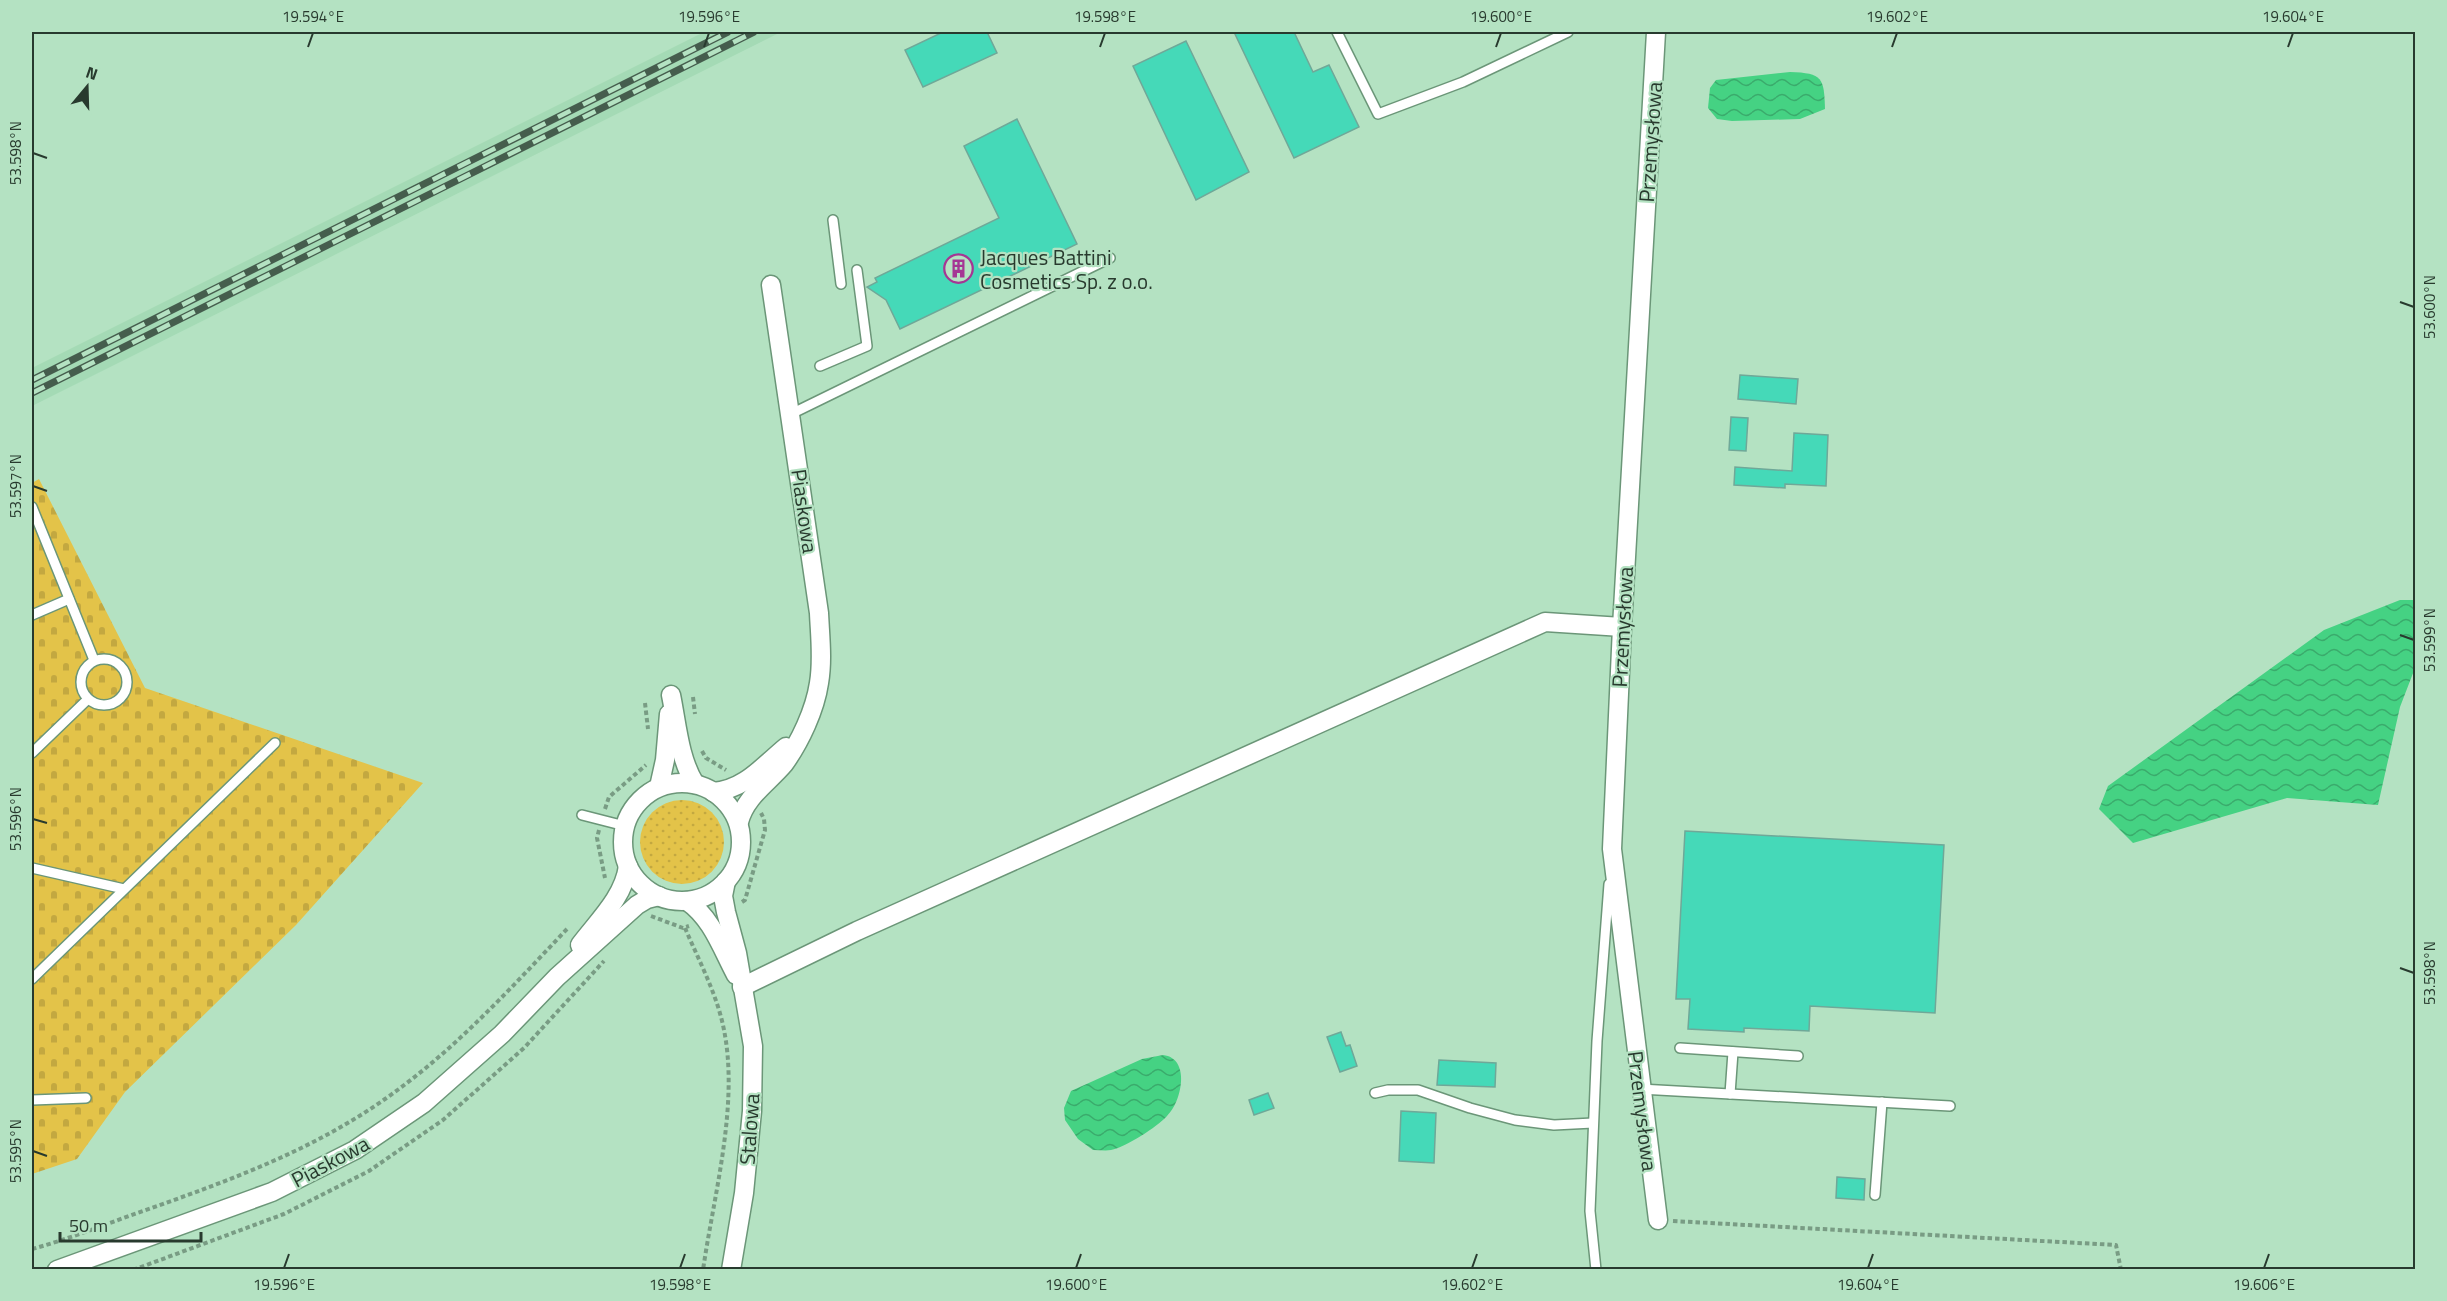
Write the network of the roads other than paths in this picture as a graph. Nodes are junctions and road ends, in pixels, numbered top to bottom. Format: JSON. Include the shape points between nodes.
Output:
{"nodes":[{"id":1,"x":1337,"y":32,"type":"edge"},
{"id":2,"x":1568,"y":32,"type":"edge"},
{"id":3,"x":1656,"y":32,"type":"edge"},
{"id":4,"x":833,"y":220,"type":"dead end"},
{"id":5,"x":1110,"y":258,"type":"dead end"},
{"id":6,"x":857,"y":270,"type":"dead end"},
{"id":7,"x":841,"y":284,"type":"dead end"},
{"id":8,"x":771,"y":285,"type":"dead end"},
{"id":9,"x":820,"y":366,"type":"dead end"},
{"id":10,"x":791,"y":414,"type":"junction"},
{"id":11,"x":32,"y":507,"type":"edge"},
{"id":12,"x":69,"y":599,"type":"junction"},
{"id":13,"x":32,"y":615,"type":"edge"},
{"id":14,"x":1622,"y":627,"type":"junction"},
{"id":15,"x":94,"y":660,"type":"junction"},
{"id":16,"x":88,"y":699,"type":"junction"},
{"id":17,"x":275,"y":743,"type":"dead end"},
{"id":18,"x":32,"y":753,"type":"edge"},
{"id":19,"x":695,"y":784,"type":"junction"},
{"id":20,"x":659,"y":787,"type":"junction"},
{"id":21,"x":713,"y":792,"type":"junction"},
{"id":22,"x":746,"y":792,"type":"junction"},
{"id":23,"x":582,"y":815,"type":"dead end"},
{"id":24,"x":739,"y":822,"type":"junction"},
{"id":25,"x":625,"y":826,"type":"junction"},
{"id":26,"x":1612,"y":849,"type":"junction"},
{"id":27,"x":628,"y":866,"type":"junction"},
{"id":28,"x":32,"y":868,"type":"edge"},
{"id":29,"x":726,"y":880,"type":"junction"},
{"id":30,"x":124,"y":889,"type":"junction"},
{"id":31,"x":659,"y":896,"type":"junction"},
{"id":32,"x":687,"y":901,"type":"junction"},
{"id":33,"x":557,"y":976,"type":"junction"},
{"id":34,"x":32,"y":980,"type":"edge"},
{"id":35,"x":742,"y":987,"type":"junction"},
{"id":36,"x":1680,"y":1048,"type":"dead end"},
{"id":37,"x":1733,"y":1052,"type":"junction"},
{"id":38,"x":1798,"y":1056,"type":"dead end"},
{"id":39,"x":1640,"y":1089,"type":"junction"},
{"id":40,"x":1375,"y":1093,"type":"dead end"},
{"id":41,"x":1730,"y":1094,"type":"junction"},
{"id":42,"x":87,"y":1098,"type":"dead end"},
{"id":43,"x":32,"y":1100,"type":"edge"},
{"id":44,"x":1881,"y":1102,"type":"junction"},
{"id":45,"x":1950,"y":1106,"type":"dead end"},
{"id":46,"x":1593,"y":1124,"type":"junction"},
{"id":47,"x":1875,"y":1195,"type":"dead end"},
{"id":48,"x":1658,"y":1220,"type":"road end"},
{"id":49,"x":57,"y":1269,"type":"edge"},
{"id":50,"x":731,"y":1269,"type":"edge"},
{"id":51,"x":1596,"y":1269,"type":"edge"}],
"edges":[{"from":1,"to":2,"type":"lane","via":[[1378,114],[1463,82]]},
{"from":3,"to":14,"type":"street","name":"Przemysłowa"},
{"from":4,"to":7,"type":"lane"},
{"from":5,"to":10,"type":"lane"},
{"from":6,"to":9,"type":"lane","via":[[867,346]]},
{"from":8,"to":10,"type":"street","name":"Piaskowa"},
{"from":10,"to":22,"type":"street","name":"Piaskowa","via":[[819,613],[819,684],[801,734],[784,763]]},
{"from":11,"to":12,"type":"lane"},
{"from":12,"to":13,"type":"lane"},
{"from":12,"to":15,"type":"lane"},
{"from":14,"to":26,"type":"street","name":"Przemysłowa"},
{"from":14,"to":35,"type":"street","via":[[1545,622],[857,931]]},
{"from":15,"to":16,"type":"lane","via":[[80,678]]},
{"from":15,"to":16,"type":"lane","via":[[109,659],[122,666],[128,681],[117,701],[110,705],[94,704]]},
{"from":16,"to":18,"type":"lane"},
{"from":17,"to":30,"type":"lane"},
{"from":19,"to":20,"type":"street"},
{"from":19,"to":20,"type":"street","via":[[688,773],[671,695]]},
{"from":19,"to":21,"type":"street"},
{"from":20,"to":25,"type":"street","via":[[640,801]]},
{"from":21,"to":22,"type":"street"},
{"from":21,"to":24,"type":"street","via":[[724,799]]},
{"from":22,"to":24,"type":"street","name":"Piaskowa"},
{"from":23,"to":25,"type":"lane"},
{"from":24,"to":29,"type":"street","name":"Piaskowa","via":[[737,861]]},
{"from":25,"to":27,"type":"street","name":"Piaskowa","via":[[623,842]]},
{"from":26,"to":39,"type":"street","name":"Przemysłowa"},
{"from":26,"to":46,"type":"lane"},
{"from":27,"to":31,"type":"street","via":[[636,879]]},
{"from":27,"to":33,"type":"street","name":"Piaskowa","via":[[621,891]]},
{"from":28,"to":30,"type":"lane"},
{"from":29,"to":32,"type":"street","name":"Piaskowa","via":[[703,897]]},
{"from":29,"to":35,"type":"street","name":"Stalowa","via":[[723,896]]},
{"from":30,"to":34,"type":"lane"},
{"from":31,"to":32,"type":"street"},
{"from":31,"to":33,"type":"street","name":"Piaskowa","via":[[637,905]]},
{"from":32,"to":35,"type":"street","name":"Stalowa","via":[[707,919]]},
{"from":33,"to":49,"type":"street","name":"Piaskowa","via":[[502,1034],[424,1103],[355,1150],[272,1192]]},
{"from":35,"to":50,"type":"street","name":"Stalowa","via":[[753,1046],[752,1110]]},
{"from":36,"to":37,"type":"lane"},
{"from":37,"to":38,"type":"lane"},
{"from":37,"to":41,"type":"lane"},
{"from":39,"to":41,"type":"lane"},
{"from":39,"to":48,"type":"street","name":"Przemysłowa"},
{"from":40,"to":46,"type":"lane","via":[[1418,1090],[1515,1120]]},
{"from":41,"to":44,"type":"lane"},
{"from":42,"to":43,"type":"lane"},
{"from":44,"to":45,"type":"lane"},
{"from":44,"to":47,"type":"lane"},
{"from":46,"to":51,"type":"lane","via":[[1590,1211]]}]}
